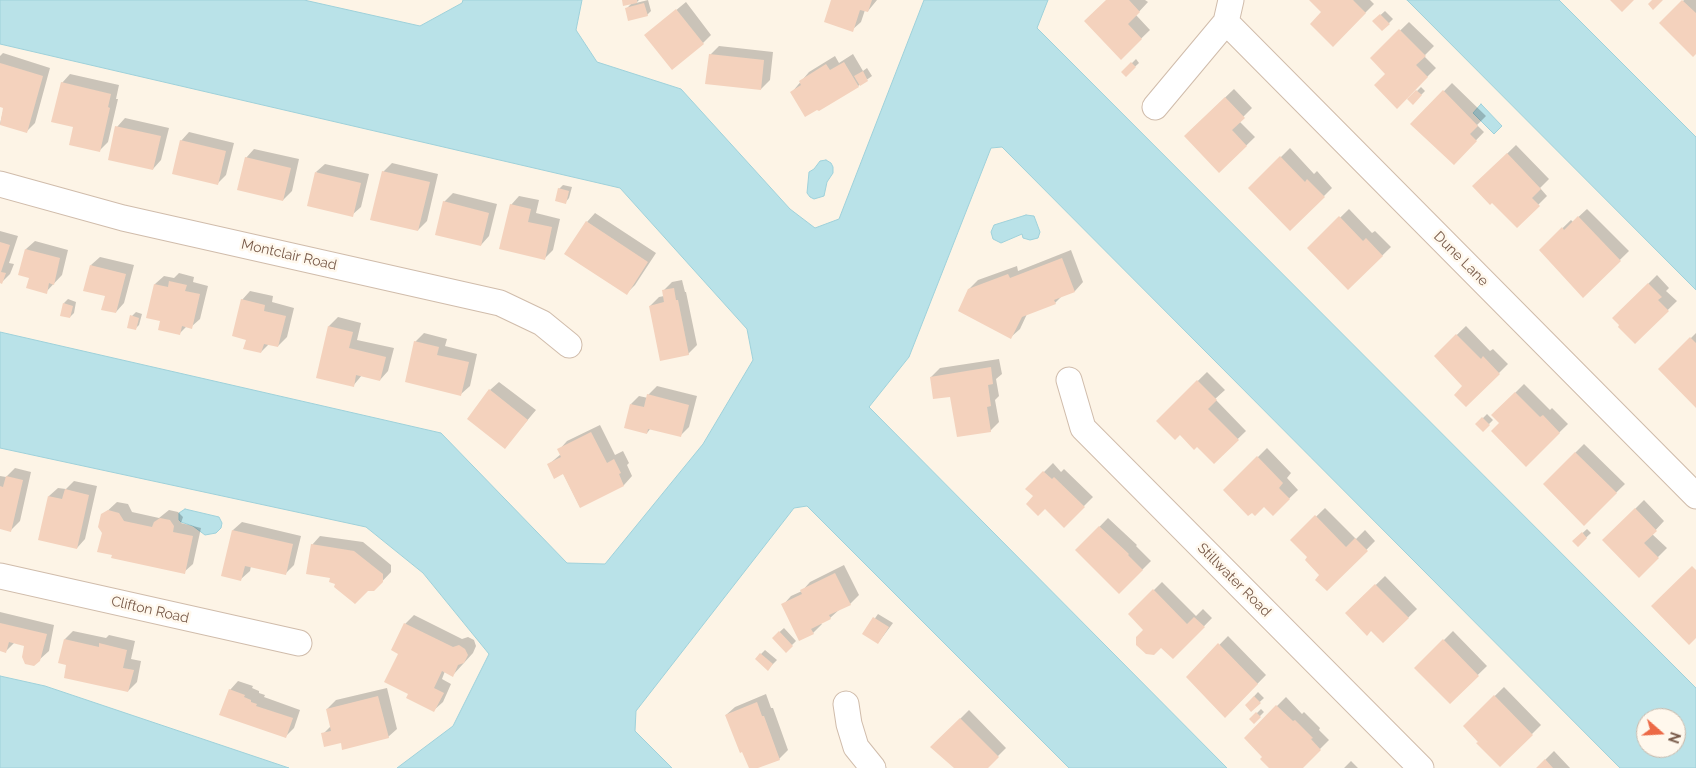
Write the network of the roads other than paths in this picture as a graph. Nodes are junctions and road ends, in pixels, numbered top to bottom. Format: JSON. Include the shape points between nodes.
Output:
{"nodes":[{"id":1,"x":1229,"y":11,"type":"edge"},
{"id":2,"x":1155,"y":107,"type":"dead end"},
{"id":3,"x":0,"y":184,"type":"edge"},
{"id":4,"x":570,"y":345,"type":"dead end"},
{"id":5,"x":1069,"y":380,"type":"dead end"},
{"id":6,"x":1696,"y":496,"type":"edge"},
{"id":7,"x":0,"y":576,"type":"edge"},
{"id":8,"x":299,"y":643,"type":"dead end"},
{"id":9,"x":846,"y":704,"type":"dead end"},
{"id":10,"x":873,"y":768,"type":"edge"},
{"id":11,"x":1421,"y":768,"type":"edge"}],
"edges":[{"from":1,"to":2,"type":"street"},
{"from":1,"to":6,"type":"street","name":"Dune Lane"},
{"from":3,"to":4,"type":"street","name":"Montclair Road","via":[[123,218],[500,303],[542,323]]},
{"from":5,"to":11,"type":"street","name":"Stillwater Road","via":[[1083,428]]},
{"from":7,"to":8,"type":"street","name":"Clifton Road"},
{"from":9,"to":10,"type":"street","via":[[856,747]]}]}
